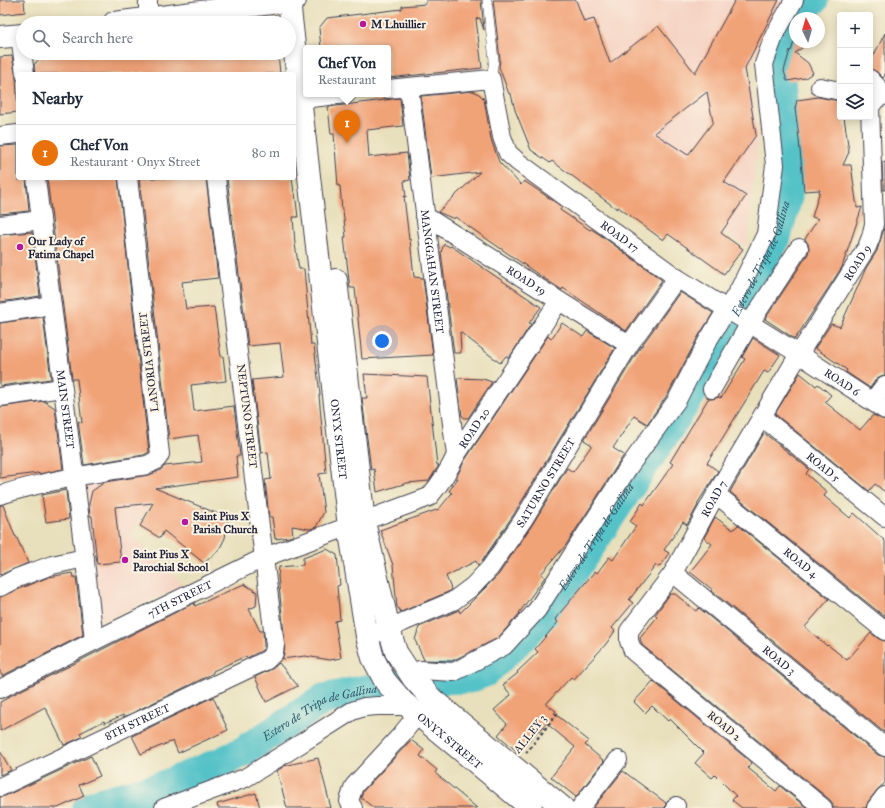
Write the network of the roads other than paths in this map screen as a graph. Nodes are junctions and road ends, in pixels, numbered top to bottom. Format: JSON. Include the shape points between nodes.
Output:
{"nodes":[{"id":1,"x":296,"y":0,"type":"edge"},
{"id":2,"x":487,"y":0,"type":"edge"},
{"id":3,"x":794,"y":0,"type":"edge"},
{"id":4,"x":218,"y":5,"type":"edge"},
{"id":5,"x":148,"y":9,"type":"edge"},
{"id":6,"x":131,"y":16,"type":"edge"},
{"id":7,"x":308,"y":45,"type":"edge"},
{"id":8,"x":21,"y":60,"type":"edge"},
{"id":9,"x":303,"y":69,"type":"edge"},
{"id":10,"x":24,"y":72,"type":"edge"},
{"id":11,"x":491,"y":79,"type":"junction"},
{"id":12,"x":873,"y":82,"type":"edge"},
{"id":13,"x":409,"y":87,"type":"junction"},
{"id":14,"x":820,"y":87,"type":"dead end"},
{"id":15,"x":391,"y":90,"type":"edge"},
{"id":16,"x":837,"y":90,"type":"edge"},
{"id":17,"x":885,"y":95,"type":"edge"},
{"id":18,"x":316,"y":97,"type":"edge"},
{"id":19,"x":306,"y":98,"type":"edge"},
{"id":20,"x":873,"y":103,"type":"edge"},
{"id":21,"x":870,"y":120,"type":"edge"},
{"id":22,"x":16,"y":134,"type":"edge"},
{"id":23,"x":0,"y":136,"type":"edge"},
{"id":24,"x":36,"y":180,"type":"edge"},
{"id":25,"x":128,"y":180,"type":"edge"},
{"id":26,"x":216,"y":180,"type":"edge"},
{"id":27,"x":425,"y":216,"type":"junction"},
{"id":28,"x":41,"y":220,"type":"junction"},
{"id":29,"x":0,"y":226,"type":"edge"},
{"id":30,"x":799,"y":248,"type":"dead end"},
{"id":31,"x":677,"y":278,"type":"junction"},
{"id":32,"x":559,"y":302,"type":"junction"},
{"id":33,"x":52,"y":305,"type":"junction"},
{"id":34,"x":0,"y":313,"type":"edge"},
{"id":35,"x":738,"y":316,"type":"junction"},
{"id":36,"x":629,"y":345,"type":"junction"},
{"id":37,"x":799,"y":354,"type":"junction"},
{"id":38,"x":885,"y":385,"type":"edge"},
{"id":39,"x":62,"y":388,"type":"junction"},
{"id":40,"x":712,"y":389,"type":"dead end"},
{"id":41,"x":0,"y":397,"type":"edge"},
{"id":42,"x":879,"y":406,"type":"edge"},
{"id":43,"x":762,"y":417,"type":"junction"},
{"id":44,"x":456,"y":455,"type":"junction"},
{"id":45,"x":74,"y":476,"type":"junction"},
{"id":46,"x":716,"y":494,"type":"junction"},
{"id":47,"x":0,"y":495,"type":"edge"},
{"id":48,"x":885,"y":517,"type":"edge"},
{"id":49,"x":357,"y":524,"type":"junction"},
{"id":50,"x":265,"y":557,"type":"junction"},
{"id":51,"x":85,"y":558,"type":"junction"},
{"id":52,"x":673,"y":573,"type":"junction"},
{"id":53,"x":0,"y":587,"type":"edge"},
{"id":54,"x":389,"y":629,"type":"junction"},
{"id":55,"x":885,"y":631,"type":"edge"},
{"id":56,"x":367,"y":636,"type":"junction"},
{"id":57,"x":94,"y":641,"type":"junction"},
{"id":58,"x":629,"y":641,"type":"joint"},
{"id":59,"x":274,"y":653,"type":"joint"},
{"id":60,"x":411,"y":675,"type":"junction"},
{"id":61,"x":0,"y":689,"type":"edge"},
{"id":62,"x":415,"y":705,"type":"junction"},
{"id":63,"x":885,"y":747,"type":"edge"},
{"id":64,"x":618,"y":760,"type":"dead end"},
{"id":65,"x":0,"y":787,"type":"edge"},
{"id":66,"x":885,"y":796,"type":"edge"},
{"id":67,"x":164,"y":808,"type":"edge"},
{"id":68,"x":353,"y":808,"type":"edge"},
{"id":69,"x":531,"y":808,"type":"edge"},
{"id":70,"x":563,"y":808,"type":"edge"},
{"id":71,"x":580,"y":808,"type":"edge"},
{"id":72,"x":823,"y":808,"type":"edge"},
{"id":73,"x":876,"y":808,"type":"edge"}],
"edges":[{"from":1,"to":4,"type":"main road"},
{"from":1,"to":7,"type":"main road"},
{"from":1,"to":9,"type":"main road","name":"ONYX STREET"},
{"from":2,"to":11,"type":"lane","name":"ROAD 17","via":[[494,60]]},
{"from":3,"to":35,"type":"street","via":[[774,36],[764,64],[775,165],[766,234],[740,288]]},
{"from":4,"to":5,"type":"main road"},
{"from":5,"to":6,"type":"main road"},
{"from":8,"to":10,"type":"street"},
{"from":11,"to":13,"type":"street"},
{"from":11,"to":31,"type":"street","name":"ROAD 17","via":[[502,137],[508,153],[528,171]]},
{"from":12,"to":17,"type":"street"},
{"from":13,"to":15,"type":"street"},
{"from":13,"to":27,"type":"street","name":"MANGGAHAN STREET"},
{"from":14,"to":16,"type":"street"},
{"from":17,"to":20,"type":"street","name":"ROAD 9"},
{"from":18,"to":19,"type":"street"},
{"from":19,"to":49,"type":"main road","name":"ONYX STREET"},
{"from":21,"to":37,"type":"street","name":"ROAD 9","via":[[874,224],[871,236],[867,247]]},
{"from":22,"to":23,"type":"street"},
{"from":24,"to":28,"type":"street","name":"MAIN STREET"},
{"from":25,"to":45,"type":"street","name":"LANORIA STREET","via":[[160,454],[154,462],[147,465]]},
{"from":26,"to":50,"type":"street","name":"NEPTUNO STREET"},
{"from":27,"to":32,"type":"street","name":"ROAD 19"},
{"from":27,"to":44,"type":"street","name":"MANGGAHAN STREET"},
{"from":28,"to":29,"type":"street"},
{"from":28,"to":33,"type":"street","name":"MAIN STREET"},
{"from":30,"to":35,"type":"street"},
{"from":31,"to":35,"type":"street","name":"ROAD 17"},
{"from":31,"to":36,"type":"street","name":"SATURNO STREET"},
{"from":32,"to":36,"type":"street","name":"ROAD 19"},
{"from":32,"to":44,"type":"street","name":"ROAD 20"},
{"from":33,"to":34,"type":"street"},
{"from":33,"to":39,"type":"street","name":"MAIN STREET"},
{"from":35,"to":37,"type":"street","name":"ROAD 17"},
{"from":35,"to":40,"type":"street"},
{"from":35,"to":60,"type":"street","via":[[695,363],[672,407],[628,468],[537,610],[504,646],[454,672],[420,670]]},
{"from":36,"to":54,"type":"street","name":"SATURNO STREET","via":[[523,520],[490,568],[473,586],[453,601]]},
{"from":37,"to":42,"type":"street","name":"ROAD 6"},
{"from":37,"to":43,"type":"street","name":"ROAD 7"},
{"from":38,"to":42,"type":"street"},
{"from":39,"to":41,"type":"street"},
{"from":39,"to":45,"type":"street","name":"MAIN STREET"},
{"from":43,"to":46,"type":"street","name":"ROAD 7"},
{"from":43,"to":48,"type":"street","name":"ROAD 5"},
{"from":44,"to":49,"type":"street","name":"ROAD 20","via":[[449,471],[429,497]]},
{"from":45,"to":47,"type":"street","via":[[27,486]]},
{"from":45,"to":51,"type":"street","name":"MAIN STREET"},
{"from":46,"to":52,"type":"street","name":"ROAD 7"},
{"from":46,"to":55,"type":"street","name":"ROAD 4"},
{"from":49,"to":50,"type":"street","name":"7TH STREET"},
{"from":49,"to":54,"type":"main road","name":"ONYX STREET"},
{"from":49,"to":56,"type":"main road","name":"ONYX STREET"},
{"from":50,"to":57,"type":"street","name":"7TH STREET"},
{"from":50,"to":59,"type":"street","name":"NEPTUNO STREET"},
{"from":51,"to":53,"type":"street","via":[[52,565]]},
{"from":51,"to":57,"type":"street","name":"MAIN STREET"},
{"from":52,"to":58,"type":"street","name":"ROAD 7","via":[[629,631]]},
{"from":52,"to":63,"type":"street","name":"ROAD 3"},
{"from":54,"to":56,"type":"street","name":"SATURNO STREET"},
{"from":54,"to":60,"type":"main road","name":"ONYX STREET","via":[[396,652]]},
{"from":56,"to":62,"type":"main road","name":"ONYX STREET","via":[[372,658],[385,682]]},
{"from":57,"to":61,"type":"street","name":"7TH STREET"},
{"from":58,"to":72,"type":"street","name":"ROAD 2","via":[[633,651]]},
{"from":59,"to":65,"type":"street","name":"8TH STREET","via":[[267,660]]},
{"from":60,"to":62,"type":"main road","name":"ONYX STREET"},
{"from":62,"to":67,"type":"street","via":[[364,707],[352,711],[245,778]]},
{"from":62,"to":68,"type":"street","via":[[401,735],[354,786],[349,801]]},
{"from":62,"to":69,"type":"main road","name":"ONYX STREET"},
{"from":62,"to":70,"type":"main road","name":"ONYX STREET","via":[[515,768]]},
{"from":64,"to":71,"type":"street"},
{"from":66,"to":73,"type":"street"}]}
